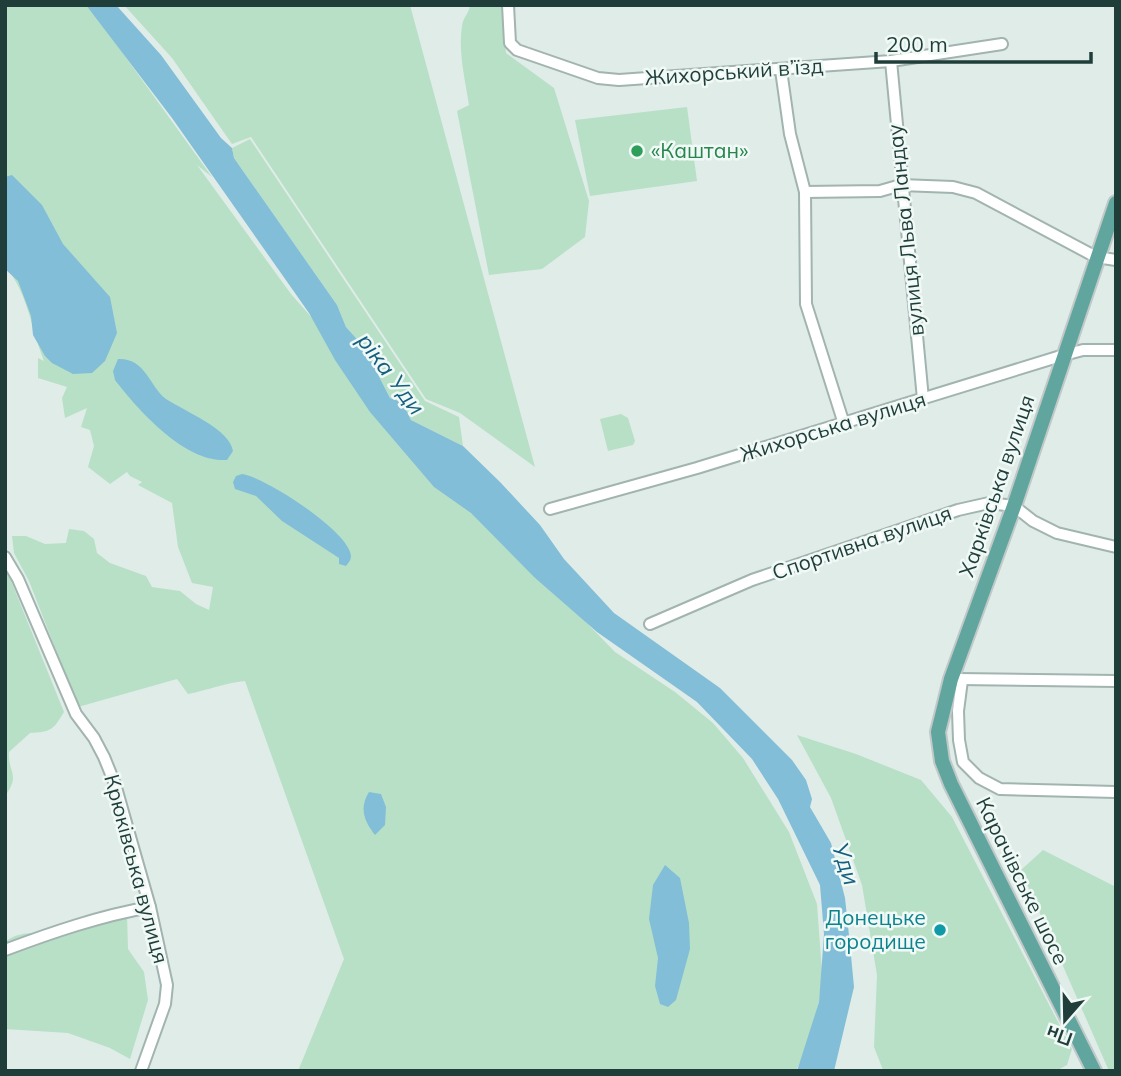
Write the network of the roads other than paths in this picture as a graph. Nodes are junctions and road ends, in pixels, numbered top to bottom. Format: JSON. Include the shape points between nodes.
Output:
{"nodes":[{"id":1,"x":508,"y":5,"type":"edge"},
{"id":2,"x":1002,"y":44,"type":"dead end"},
{"id":3,"x":891,"y":61,"type":"junction"},
{"id":4,"x":781,"y":70,"type":"junction"},
{"id":5,"x":901,"y":185,"type":"junction"},
{"id":6,"x":805,"y":192,"type":"junction"},
{"id":7,"x":1116,"y":203,"type":"edge"},
{"id":8,"x":1096,"y":257,"type":"junction"},
{"id":9,"x":1116,"y":260,"type":"edge"},
{"id":10,"x":1116,"y":350,"type":"edge"},
{"id":11,"x":1065,"y":355,"type":"junction"},
{"id":12,"x":923,"y":399,"type":"junction"},
{"id":13,"x":844,"y":424,"type":"junction"},
{"id":14,"x":1014,"y":506,"type":"junction"},
{"id":15,"x":550,"y":509,"type":"dead end"},
{"id":16,"x":1116,"y":547,"type":"edge"},
{"id":17,"x":5,"y":557,"type":"edge"},
{"id":18,"x":650,"y":624,"type":"dead end"},
{"id":19,"x":957,"y":679,"type":"junction"},
{"id":20,"x":1116,"y":681,"type":"edge"},
{"id":21,"x":951,"y":784,"type":"joint"},
{"id":22,"x":1116,"y":792,"type":"edge"},
{"id":23,"x":150,"y":907,"type":"junction"},
{"id":24,"x":5,"y":950,"type":"edge"},
{"id":25,"x":141,"y":1071,"type":"edge"},
{"id":26,"x":1094,"y":1071,"type":"edge"}],
"edges":[{"from":1,"to":4,"type":"street","name":"Жихорський в’їзд","via":[[510,43],[517,50],[598,78]]},
{"from":2,"to":3,"type":"street","name":"Жихорський в’їзд"},
{"from":3,"to":4,"type":"street","name":"Жихорський в’їзд"},
{"from":3,"to":5,"type":"street","name":"вулиця Льва Ландау"},
{"from":4,"to":6,"type":"street","via":[[790,134]]},
{"from":5,"to":6,"type":"street","via":[[880,191]]},
{"from":5,"to":8,"type":"street","via":[[953,187],[976,193]]},
{"from":5,"to":12,"type":"street","name":"вулиця Льва Ландау"},
{"from":6,"to":13,"type":"street","via":[[806,304]]},
{"from":7,"to":8,"type":"main road","name":"Харківська вулиця"},
{"from":8,"to":9,"type":"street"},
{"from":8,"to":11,"type":"main road","name":"Харківська вулиця"},
{"from":10,"to":11,"type":"street","name":"Жихорська вулиця"},
{"from":11,"to":12,"type":"street","name":"Жихорська вулиця"},
{"from":11,"to":14,"type":"main road","name":"Харківська вулиця"},
{"from":12,"to":13,"type":"street","name":"Жихорська вулиця"},
{"from":13,"to":15,"type":"street","name":"Жихорська вулиця"},
{"from":14,"to":16,"type":"street","via":[[1057,533]]},
{"from":14,"to":18,"type":"street","name":"Спортивна вулиця","via":[[989,503],[958,510],[752,580]]},
{"from":14,"to":19,"type":"main road","name":"Харківська вулиця"},
{"from":17,"to":23,"type":"street","name":"Крюківська вулиця","via":[[76,714],[94,738],[115,784]]},
{"from":19,"to":20,"type":"street"},
{"from":19,"to":21,"type":"main road","name":"Харківська вулиця","via":[[938,732]]},
{"from":19,"to":22,"type":"street","via":[[958,740],[963,762],[979,778],[1000,789]]},
{"from":21,"to":26,"type":"main road","name":"Карачівське шосе"},
{"from":23,"to":24,"type":"street","via":[[116,913]]},
{"from":23,"to":25,"type":"street","name":"Крюківська вулиця","via":[[167,985],[165,1004]]}]}
